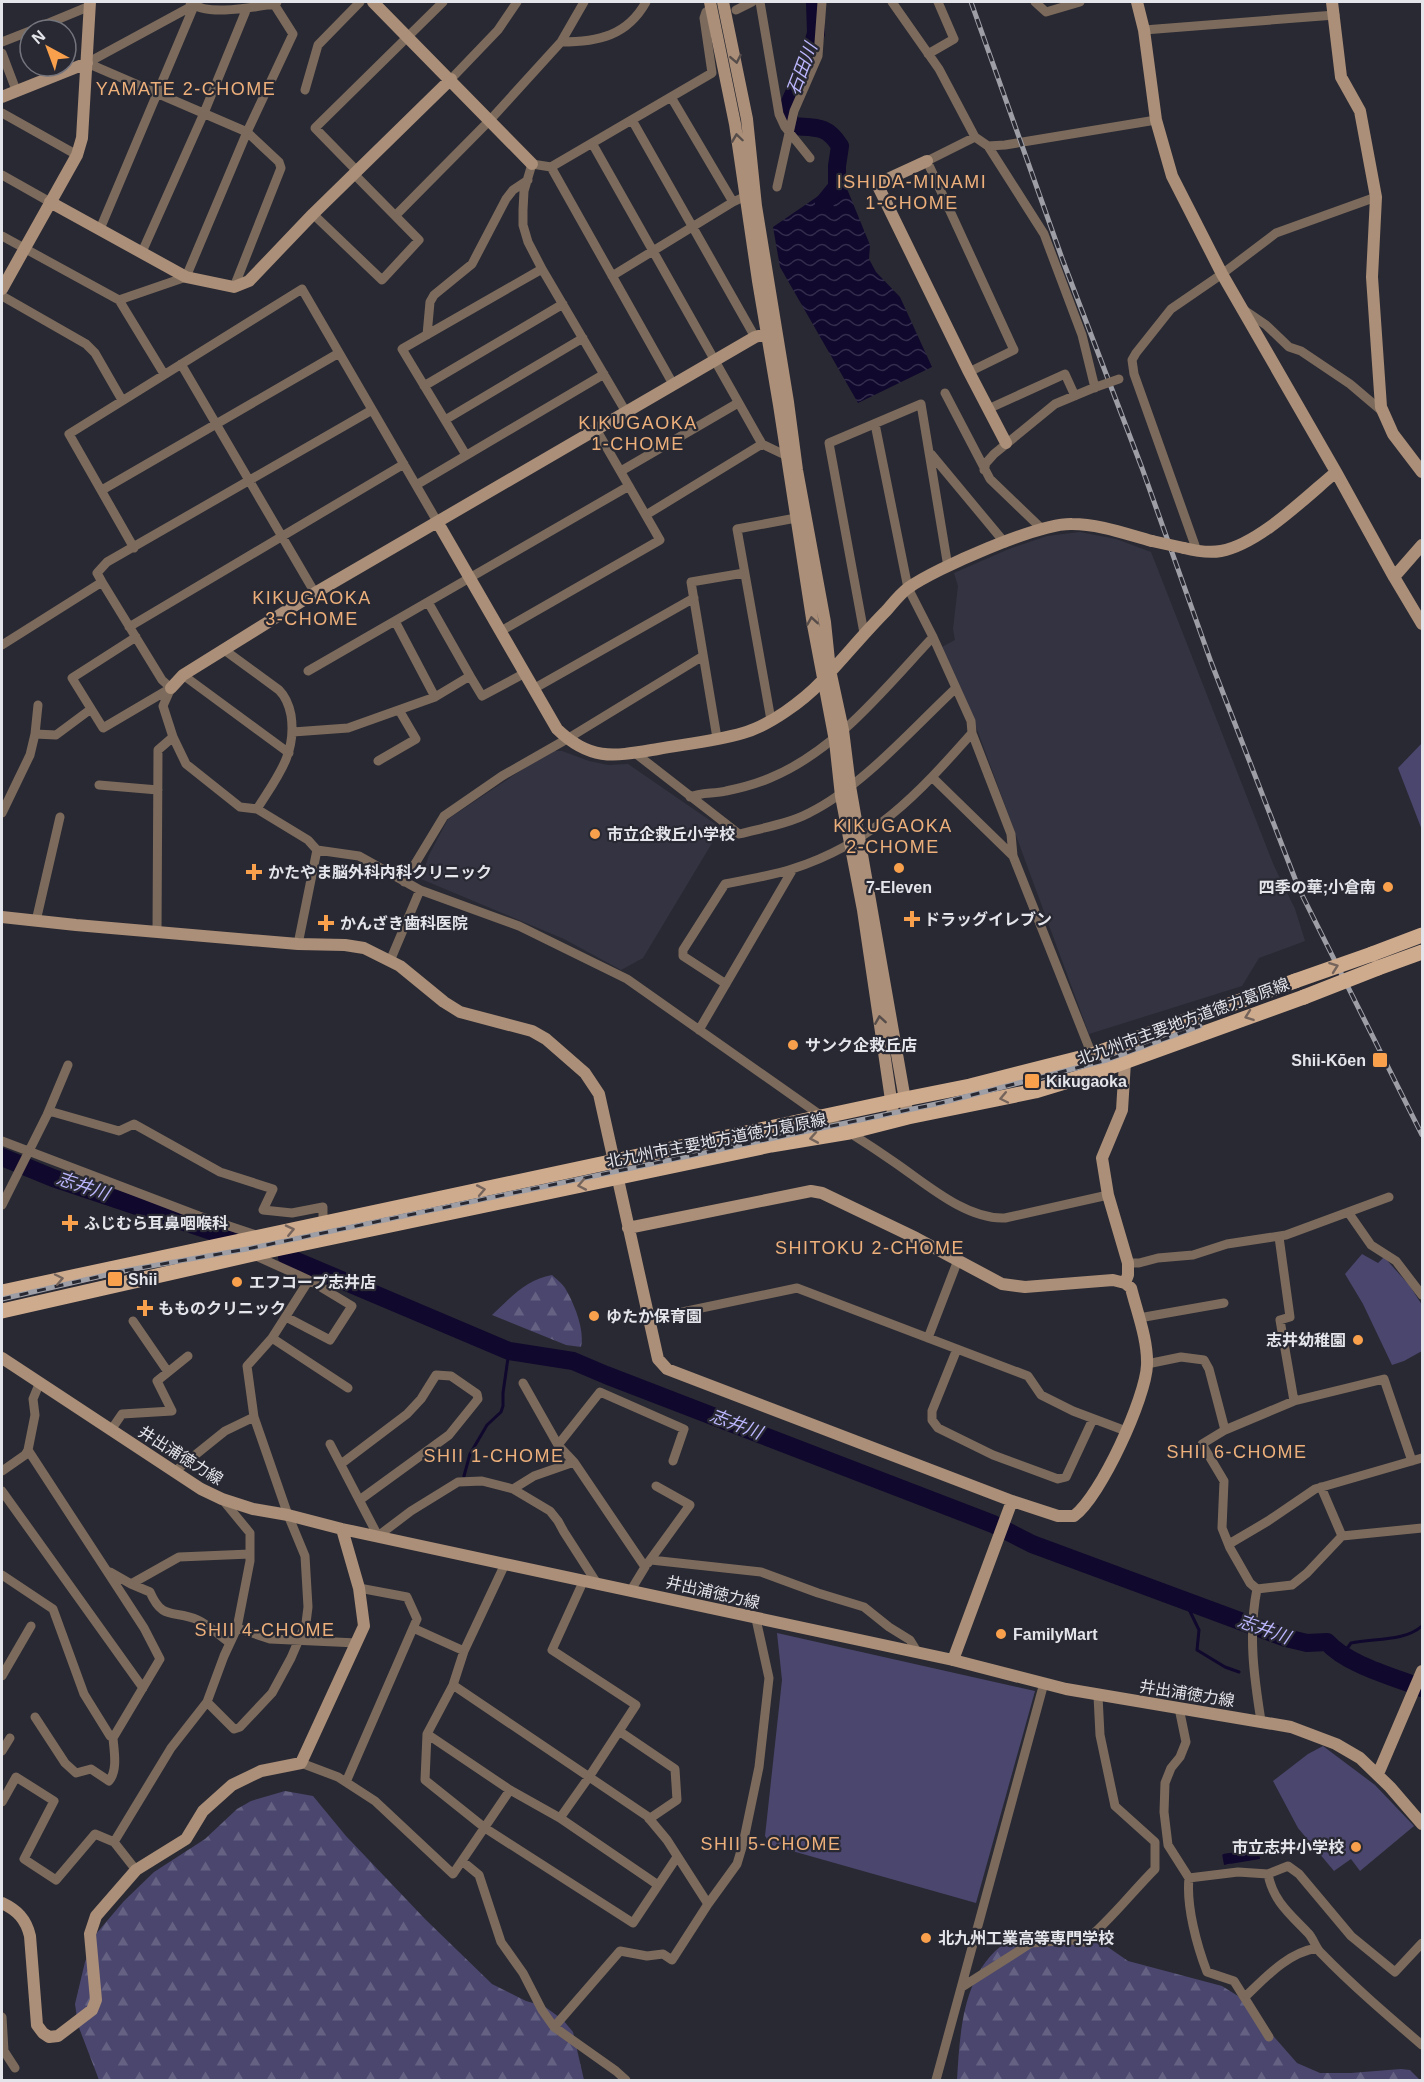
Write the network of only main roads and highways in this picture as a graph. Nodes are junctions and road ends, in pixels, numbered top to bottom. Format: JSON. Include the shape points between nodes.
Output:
{"nodes":[{"id":1,"x":1422,"y":935,"type":"edge"},
{"id":2,"x":1422,"y":952,"type":"edge"},
{"id":3,"x":1375,"y":961,"type":"junction"},
{"id":4,"x":2,"y":1292,"type":"edge"},
{"id":5,"x":2,"y":1311,"type":"edge"}],
"edges":[{"from":1,"to":3,"type":"main road","name":"北九州市主要地方道徳力葛原線"},
{"from":2,"to":3,"type":"main road","name":"北九州市主要地方道徳力葛原線"},
{"from":4,"to":3,"type":"main road","name":"北九州市主要地方道徳力葛原線","one_way":true,"bridge":true,"via":[[970,1086],[1092,1055],[1295,981]]},
{"from":3,"to":5,"type":"main road","name":"北九州市主要地方道徳力葛原線","one_way":true,"bridge":true,"via":[[1304,997],[1035,1091],[252,1254]]}]}
